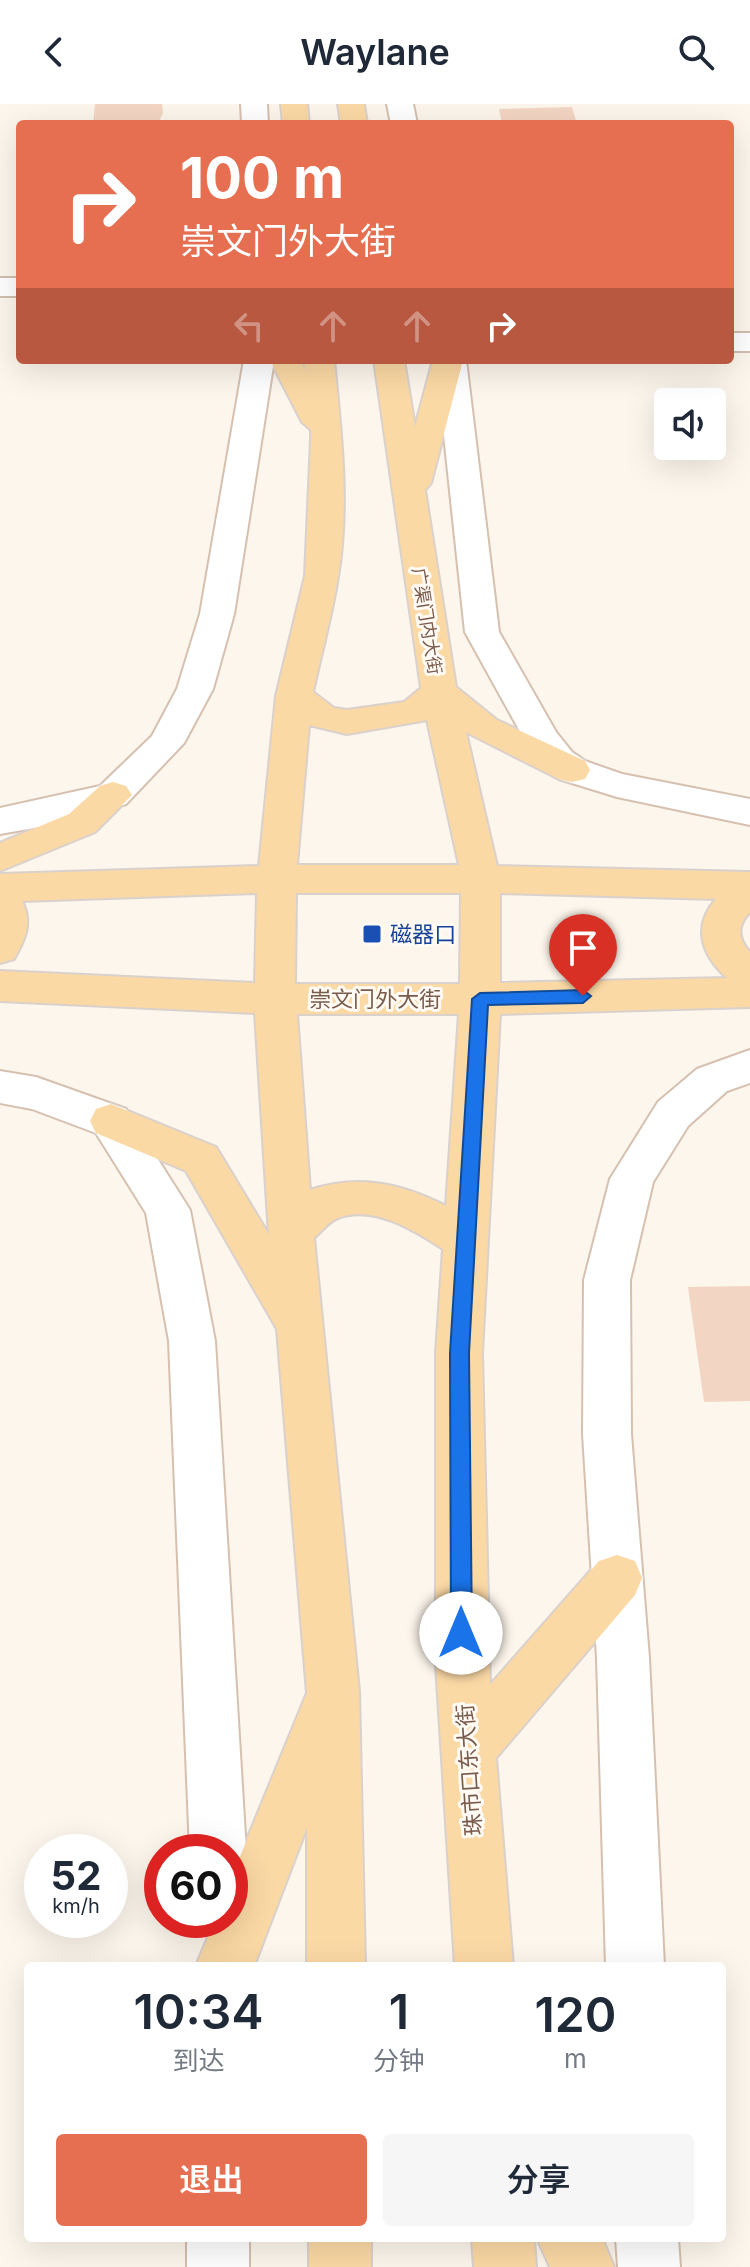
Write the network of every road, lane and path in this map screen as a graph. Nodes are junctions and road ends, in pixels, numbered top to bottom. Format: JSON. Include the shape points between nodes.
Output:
{"nodes":[{"id":1,"x":258,"y":364,"type":"edge"},
{"id":2,"x":287,"y":364,"type":"edge"},
{"id":3,"x":319,"y":364,"type":"edge"},
{"id":4,"x":390,"y":364,"type":"edge"},
{"id":5,"x":449,"y":364,"type":"edge"},
{"id":6,"x":450,"y":364,"type":"edge"},
{"id":7,"x":327,"y":440,"type":"junction"},
{"id":8,"x":410,"y":501,"type":"junction"},
{"id":9,"x":439,"y":692,"type":"junction"},
{"id":10,"x":294,"y":696,"type":"junction"},
{"id":11,"x":572,"y":770,"type":"junction"},
{"id":12,"x":113,"y":795,"type":"junction"},
{"id":13,"x":750,"y":812,"type":"edge"},
{"id":14,"x":0,"y":821,"type":"edge"},
{"id":15,"x":0,"y":858,"type":"edge"},
{"id":16,"x":277,"y":879,"type":"junction"},
{"id":17,"x":481,"y":879,"type":"junction"},
{"id":18,"x":750,"y":886,"type":"edge"},
{"id":19,"x":0,"y":888,"type":"edge"},
{"id":20,"x":750,"y":893,"type":"edge"},
{"id":21,"x":0,"y":896,"type":"edge"},
{"id":22,"x":0,"y":949,"type":"edge"},
{"id":23,"x":750,"y":974,"type":"edge"},
{"id":24,"x":0,"y":986,"type":"edge"},
{"id":25,"x":750,"y":992,"type":"edge"},
{"id":26,"x":275,"y":999,"type":"junction"},
{"id":27,"x":480,"y":999,"type":"junction"},
{"id":28,"x":750,"y":1066,"type":"edge"},
{"id":29,"x":0,"y":1087,"type":"edge"},
{"id":30,"x":111,"y":1121,"type":"junction"},
{"id":31,"x":291,"y":1232,"type":"junction"},
{"id":32,"x":464,"y":1240,"type":"junction"},
{"id":33,"x":300,"y":1328,"type":"junction"},
{"id":34,"x":617,"y":1578,"type":"junction"},
{"id":35,"x":333,"y":1691,"type":"junction"},
{"id":36,"x":468,"y":1750,"type":"junction"},
{"id":37,"x":217,"y":1834,"type":"edge"},
{"id":38,"x":222,"y":1938,"type":"edge"},
{"id":39,"x":224,"y":1962,"type":"edge"},
{"id":40,"x":226,"y":1962,"type":"edge"},
{"id":41,"x":336,"y":1962,"type":"edge"},
{"id":42,"x":484,"y":1962,"type":"edge"},
{"id":43,"x":635,"y":1962,"type":"edge"},
{"id":44,"x":218,"y":2242,"type":"edge"},
{"id":45,"x":340,"y":2242,"type":"edge"},
{"id":46,"x":503,"y":2242,"type":"edge"},
{"id":47,"x":570,"y":2242,"type":"edge"},
{"id":48,"x":647,"y":2242,"type":"edge"},
{"id":49,"x":218,"y":2267,"type":"edge"},
{"id":50,"x":340,"y":2267,"type":"edge"},
{"id":51,"x":505,"y":2267,"type":"edge"},
{"id":52,"x":583,"y":2267,"type":"edge"},
{"id":53,"x":649,"y":2267,"type":"edge"}],
"edges":[{"from":1,"to":12,"type":"street","via":[[217,614],[195,689],[166,743]]},
{"from":2,"to":7,"type":"main road"},
{"from":3,"to":7,"type":"main road"},
{"from":4,"to":8,"type":"main road","name":"广渠门内大街"},
{"from":5,"to":8,"type":"main road"},
{"from":6,"to":11,"type":"street","via":[[482,632],[541,738]]},
{"from":7,"to":10,"type":"main road","via":[[322,576]]},
{"from":8,"to":9,"type":"main road","name":"广渠门内大街"},
{"from":9,"to":10,"type":"main road","via":[[414,712],[347,722],[324,718]]},
{"from":9,"to":11,"type":"main road","via":[[484,728]]},
{"from":9,"to":17,"type":"main road","name":"广渠门内大街"},
{"from":10,"to":16,"type":"main road"},
{"from":11,"to":13,"type":"street","via":[[617,785]]},
{"from":12,"to":14,"type":"street"},
{"from":12,"to":15,"type":"main road","via":[[82,823]]},
{"from":16,"to":17,"type":"main road"},
{"from":16,"to":19,"type":"main road"},
{"from":16,"to":26,"type":"main road"},
{"from":17,"to":18,"type":"main road"},
{"from":17,"to":27,"type":"main road","name":"广渠门内大街"},
{"from":20,"to":23,"type":"main road","via":[[719,920],[732,959]]},
{"from":21,"to":22,"type":"main road","via":[[9,910],[10,929]]},
{"from":24,"to":26,"type":"main road","name":"崇文门外大街"},
{"from":25,"to":27,"type":"main road","name":"崇文门外大街"},
{"from":26,"to":27,"type":"main road","name":"崇文门外大街"},
{"from":26,"to":31,"type":"main road"},
{"from":27,"to":32,"type":"main road","name":"珠市口东大街"},
{"from":28,"to":34,"type":"street","via":[[712,1080],[673,1114],[632,1179],[607,1280],[607,1434]]},
{"from":29,"to":30,"type":"street","via":[[36,1093]]},
{"from":30,"to":33,"type":"main road","via":[[201,1159]]},
{"from":30,"to":37,"type":"street","via":[[168,1210],[192,1341]]},
{"from":31,"to":32,"type":"main road","via":[[328,1201],[373,1198],[426,1214]]},
{"from":31,"to":33,"type":"main road"},
{"from":32,"to":36,"type":"main road","name":"珠市口东大街","via":[[462,1664]]},
{"from":33,"to":35,"type":"main road"},
{"from":34,"to":36,"type":"main road"},
{"from":34,"to":43,"type":"street"},
{"from":35,"to":40,"type":"main road"},
{"from":35,"to":41,"type":"main road"},
{"from":36,"to":42,"type":"main road","name":"珠市口东大街"},
{"from":38,"to":39,"type":"street"},
{"from":44,"to":49,"type":"street"},
{"from":45,"to":50,"type":"main road"},
{"from":46,"to":51,"type":"main road"},
{"from":47,"to":52,"type":"main road"},
{"from":48,"to":53,"type":"street"}]}
